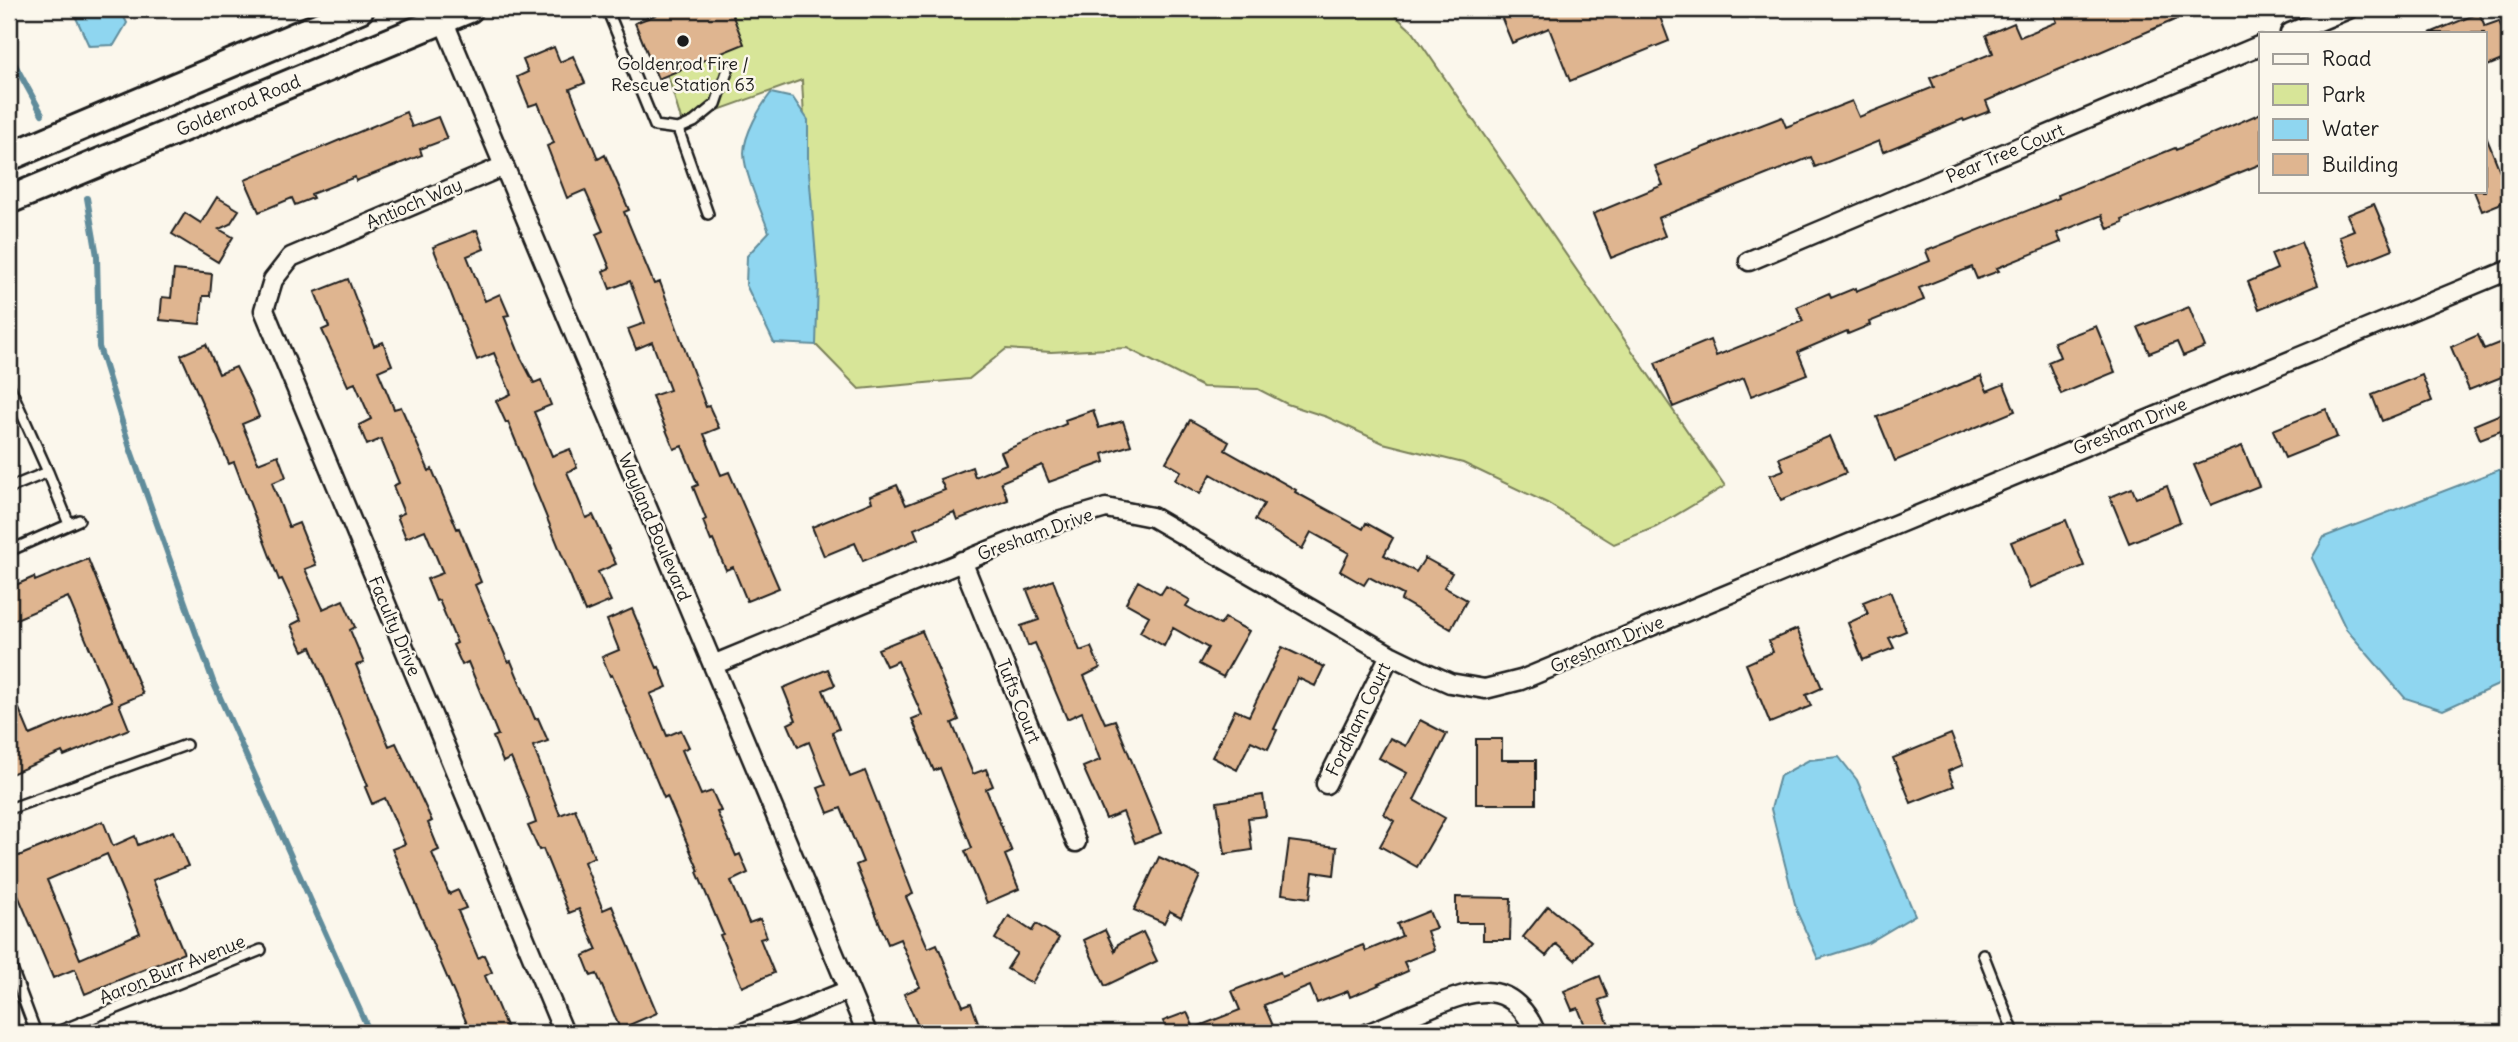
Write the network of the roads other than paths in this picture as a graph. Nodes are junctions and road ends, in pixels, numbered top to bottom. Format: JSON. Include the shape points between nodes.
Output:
{"nodes":[{"id":1,"x":360,"y":9,"type":"edge"},
{"id":2,"x":469,"y":9,"type":"edge"},
{"id":3,"x":607,"y":9,"type":"edge"},
{"id":4,"x":2348,"y":9,"type":"edge"},
{"id":5,"x":445,"y":14,"type":"edge"},
{"id":6,"x":2292,"y":32,"type":"edge"},
{"id":7,"x":2259,"y":47,"type":"edge"},
{"id":8,"x":728,"y":69,"type":"dead end"},
{"id":9,"x":678,"y":129,"type":"junction"},
{"id":10,"x":9,"y":157,"type":"edge"},
{"id":11,"x":504,"y":166,"type":"junction"},
{"id":12,"x":9,"y":200,"type":"edge"},
{"id":13,"x":708,"y":214,"type":"dead end"},
{"id":14,"x":325,"y":241,"type":"joint"},
{"id":15,"x":1749,"y":261,"type":"dead end"},
{"id":16,"x":2509,"y":270,"type":"edge"},
{"id":17,"x":9,"y":385,"type":"edge"},
{"id":18,"x":20,"y":410,"type":"junction"},
{"id":19,"x":9,"y":415,"type":"edge"},
{"id":20,"x":48,"y":472,"type":"junction"},
{"id":21,"x":9,"y":488,"type":"edge"},
{"id":22,"x":9,"y":551,"type":"edge"},
{"id":23,"x":962,"y":561,"type":"junction"},
{"id":24,"x":1390,"y":655,"type":"junction"},
{"id":25,"x":713,"y":665,"type":"junction"},
{"id":26,"x":186,"y":745,"type":"dead end"},
{"id":27,"x":1326,"y":784,"type":"dead end"},
{"id":28,"x":9,"y":809,"type":"edge"},
{"id":29,"x":1076,"y":842,"type":"dead end"},
{"id":30,"x":261,"y":950,"type":"dead end"},
{"id":31,"x":1983,"y":954,"type":"dead end"},
{"id":32,"x":9,"y":961,"type":"edge"},
{"id":33,"x":849,"y":990,"type":"junction"},
{"id":34,"x":36,"y":1033,"type":"edge"},
{"id":35,"x":55,"y":1033,"type":"edge"},
{"id":36,"x":564,"y":1033,"type":"edge"},
{"id":37,"x":743,"y":1033,"type":"edge"},
{"id":38,"x":867,"y":1033,"type":"edge"},
{"id":39,"x":1369,"y":1033,"type":"edge"},
{"id":40,"x":1536,"y":1033,"type":"edge"},
{"id":41,"x":2014,"y":1033,"type":"edge"}],
"edges":[{"from":1,"to":10,"type":"main road"},
{"from":2,"to":5,"type":"main road","name":"Goldenrod Road"},
{"from":3,"to":9,"type":"lane","via":[[655,126]]},
{"from":4,"to":6,"type":"street"},
{"from":5,"to":11,"type":"street","name":"Wayland Boulevard"},
{"from":5,"to":12,"type":"main road","name":"Goldenrod Road"},
{"from":7,"to":15,"type":"street","name":"Pear Tree Court"},
{"from":8,"to":9,"type":"lane","via":[[716,104]]},
{"from":9,"to":13,"type":"lane"},
{"from":11,"to":14,"type":"street","name":"Antioch Way"},
{"from":11,"to":25,"type":"street","name":"Wayland Boulevard"},
{"from":14,"to":36,"type":"street","name":"Faculty Drive","via":[[291,257],[274,280],[264,310]]},
{"from":16,"to":24,"type":"street","name":"Gresham Drive","via":[[1521,680],[1485,689],[1450,683]]},
{"from":17,"to":18,"type":"lane"},
{"from":18,"to":19,"type":"lane"},
{"from":18,"to":20,"type":"lane"},
{"from":20,"to":21,"type":"lane"},
{"from":20,"to":22,"type":"lane","via":[[74,522]]},
{"from":23,"to":24,"type":"street","name":"Gresham Drive","via":[[1106,508],[1152,516]]},
{"from":23,"to":25,"type":"street","name":"Gresham Drive"},
{"from":23,"to":29,"type":"street","name":"Tufts Court"},
{"from":24,"to":27,"type":"street","name":"Fordham Court"},
{"from":25,"to":33,"type":"street","name":"Wayland Boulevard"},
{"from":26,"to":28,"type":"lane"},
{"from":30,"to":35,"type":"lane","name":"Aaron Burr Avenue"},
{"from":31,"to":41,"type":"lane"},
{"from":32,"to":34,"type":"lane"},
{"from":33,"to":37,"type":"street"},
{"from":33,"to":38,"type":"street","name":"Wayland Boulevard"},
{"from":39,"to":40,"type":"street","via":[[1456,996],[1482,990],[1507,997],[1528,1016]]}]}
